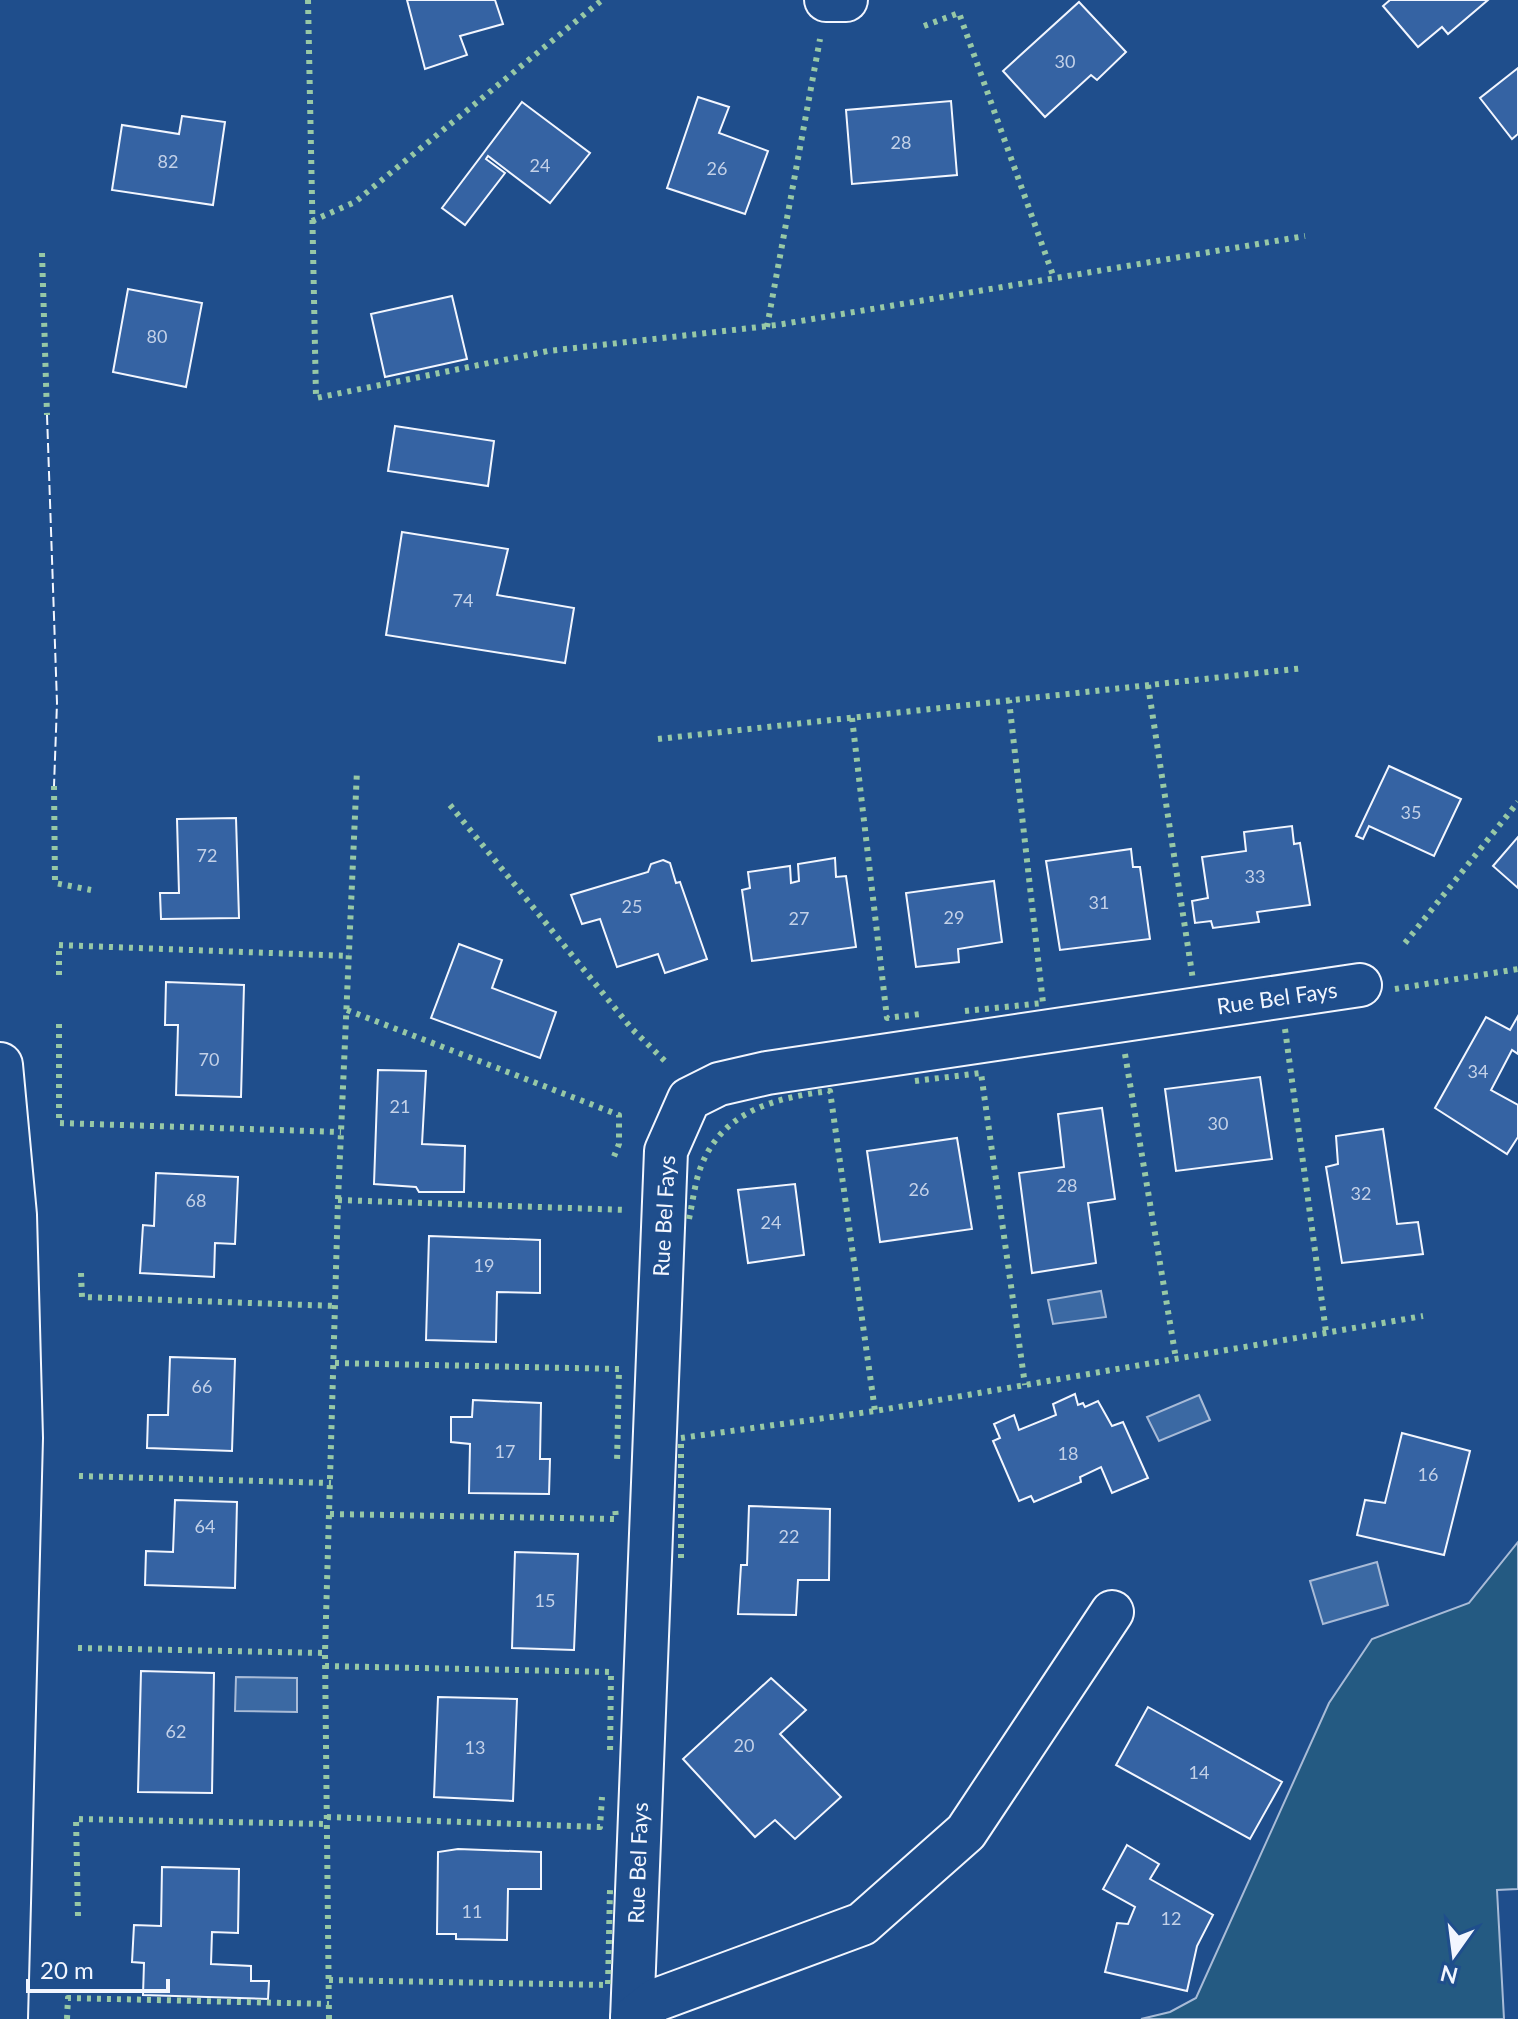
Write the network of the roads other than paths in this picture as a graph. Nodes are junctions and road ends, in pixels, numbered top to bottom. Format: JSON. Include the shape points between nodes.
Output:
{"nodes":[{"id":1,"x":826,"y":0,"type":"edge"},
{"id":2,"x":846,"y":0,"type":"edge"},
{"id":3,"x":1360,"y":985,"type":"dead end"},
{"id":4,"x":0,"y":1065,"type":"edge"},
{"id":5,"x":1112,"y":1612,"type":"dead end"},
{"id":6,"x":5,"y":2019,"type":"edge"},
{"id":7,"x":632,"y":2019,"type":"edge"}],
"edges":[{"from":1,"to":2,"type":"street"},
{"from":3,"to":7,"type":"street","name":"Rue Bel Fays","via":[[767,1073],[719,1084],[689,1099],[666,1151]]},
{"from":4,"to":6,"type":"main road","via":[[14,1215],[20,1438]]},
{"from":5,"to":7,"type":"street","name":"Rue Bel Fays","via":[[966,1832],[862,1924],[656,2000]]}]}
